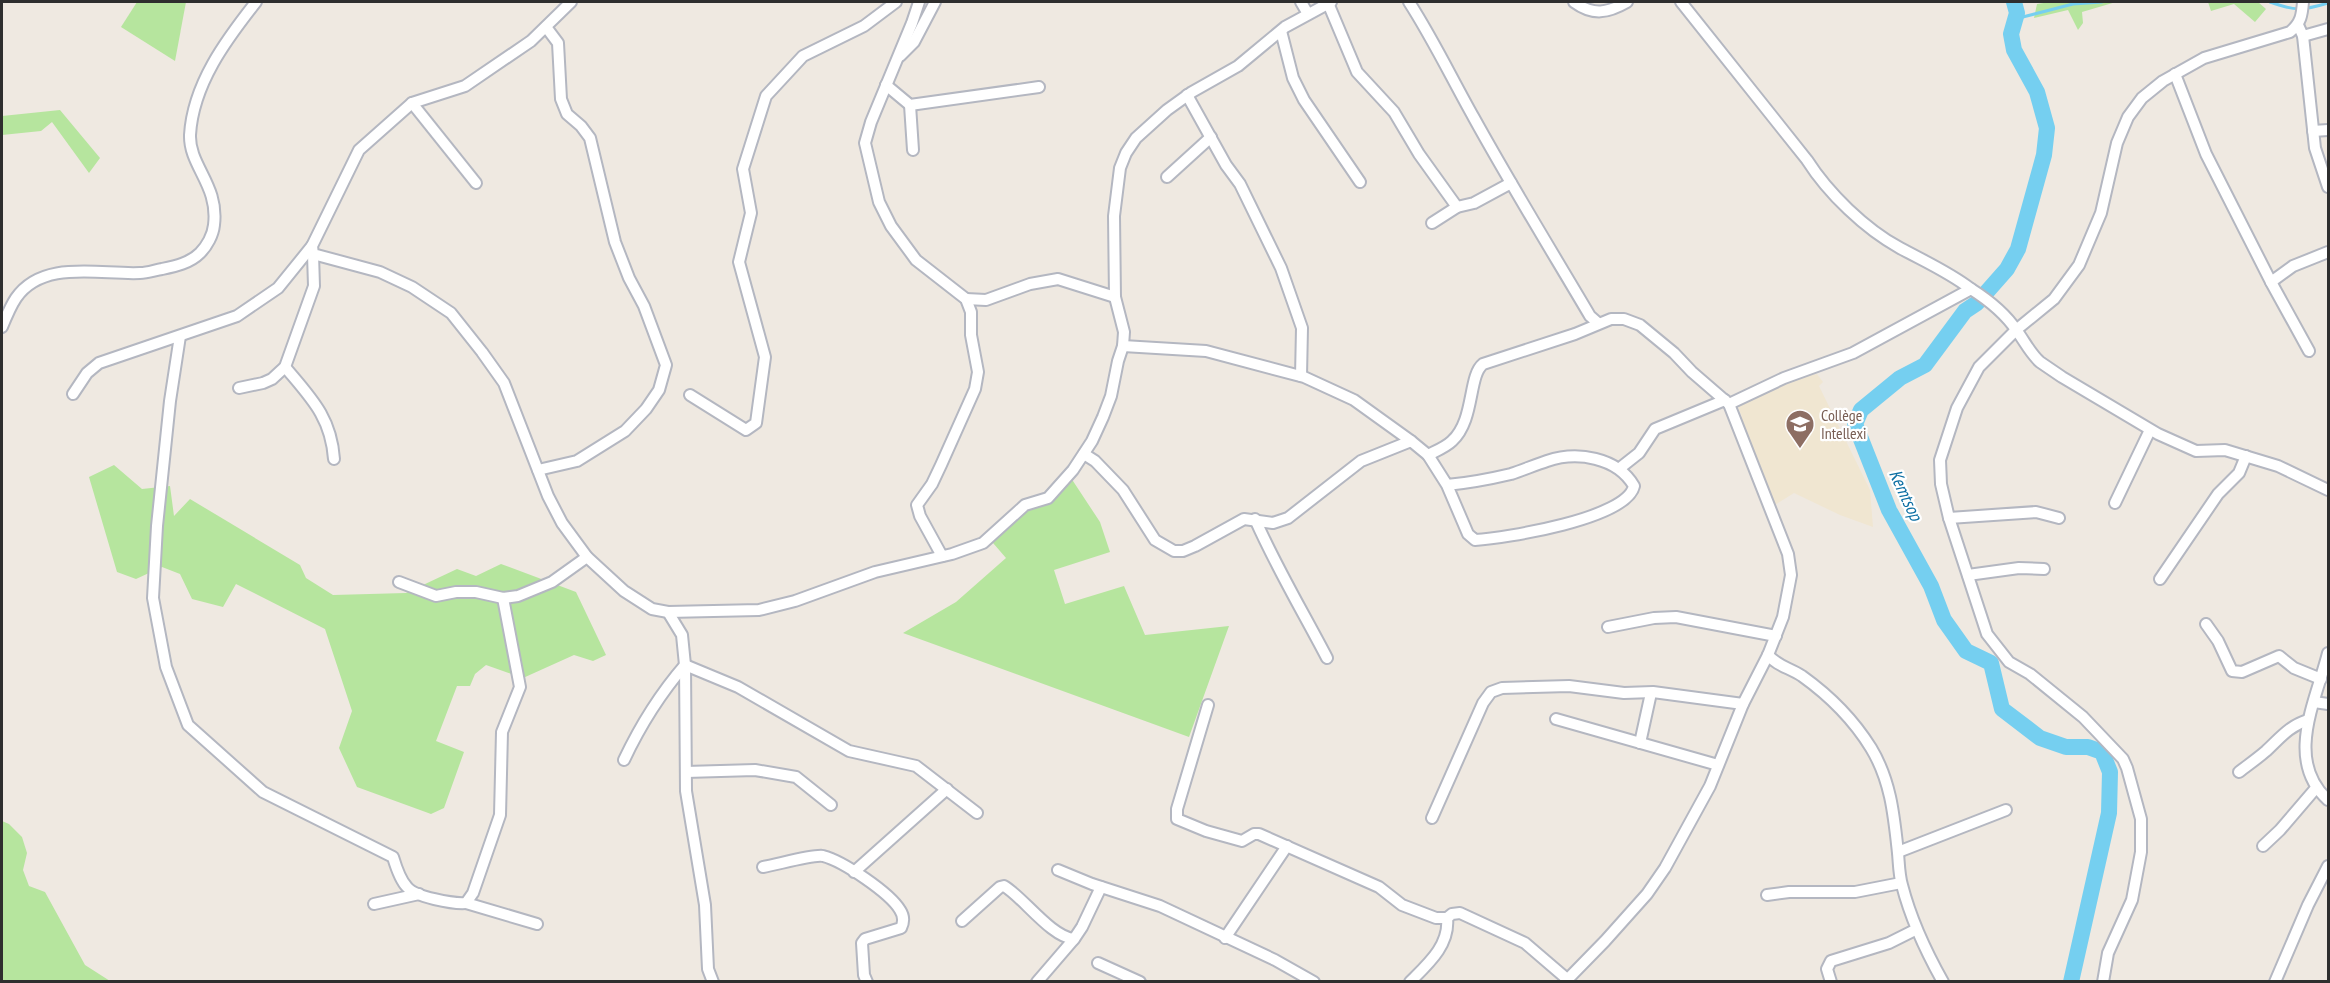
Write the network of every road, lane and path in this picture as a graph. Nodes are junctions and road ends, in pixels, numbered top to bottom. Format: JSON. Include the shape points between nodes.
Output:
{"nodes":[{"id":1,"x":256,"y":2,"type":"edge"},
{"id":2,"x":571,"y":2,"type":"edge"},
{"id":3,"x":896,"y":2,"type":"edge"},
{"id":4,"x":919,"y":2,"type":"edge"},
{"id":5,"x":935,"y":2,"type":"edge"},
{"id":6,"x":1300,"y":2,"type":"edge"},
{"id":7,"x":1329,"y":2,"type":"edge"},
{"id":8,"x":1409,"y":2,"type":"edge"},
{"id":9,"x":1575,"y":2,"type":"edge"},
{"id":10,"x":1627,"y":2,"type":"edge"},
{"id":11,"x":1681,"y":2,"type":"edge"},
{"id":12,"x":2302,"y":2,"type":"edge"},
{"id":13,"x":1308,"y":14,"type":"junction"},
{"id":14,"x":2300,"y":20,"type":"junction"},
{"id":15,"x":546,"y":27,"type":"junction"},
{"id":16,"x":2328,"y":29,"type":"edge"},
{"id":17,"x":1281,"y":30,"type":"junction"},
{"id":18,"x":2303,"y":36,"type":"junction"},
{"id":19,"x":895,"y":61,"type":"junction"},
{"id":20,"x":2175,"y":74,"type":"junction"},
{"id":21,"x":886,"y":86,"type":"junction"},
{"id":22,"x":1039,"y":87,"type":"dead end"},
{"id":23,"x":1187,"y":95,"type":"junction"},
{"id":24,"x":412,"y":103,"type":"junction"},
{"id":25,"x":910,"y":105,"type":"junction"},
{"id":26,"x":2328,"y":130,"type":"edge"},
{"id":27,"x":2313,"y":131,"type":"junction"},
{"id":28,"x":1210,"y":137,"type":"junction"},
{"id":29,"x":913,"y":150,"type":"dead end"},
{"id":30,"x":1167,"y":177,"type":"dead end"},
{"id":31,"x":1360,"y":182,"type":"dead end"},
{"id":32,"x":476,"y":183,"type":"dead end"},
{"id":33,"x":1511,"y":183,"type":"junction"},
{"id":34,"x":2328,"y":187,"type":"edge"},
{"id":35,"x":1457,"y":207,"type":"junction"},
{"id":36,"x":1432,"y":223,"type":"dead end"},
{"id":37,"x":313,"y":250,"type":"junction"},
{"id":38,"x":2328,"y":252,"type":"edge"},
{"id":39,"x":2271,"y":282,"type":"junction"},
{"id":40,"x":1974,"y":291,"type":"junction"},
{"id":41,"x":1114,"y":297,"type":"junction"},
{"id":42,"x":966,"y":299,"type":"junction"},
{"id":43,"x":1598,"y":323,"type":"junction"},
{"id":44,"x":2,"y":327,"type":"edge"},
{"id":45,"x":2016,"y":330,"type":"junction"},
{"id":46,"x":180,"y":336,"type":"junction"},
{"id":47,"x":1123,"y":346,"type":"junction"},
{"id":48,"x":2309,"y":351,"type":"dead end"},
{"id":49,"x":285,"y":367,"type":"junction"},
{"id":50,"x":1301,"y":376,"type":"junction"},
{"id":51,"x":239,"y":388,"type":"dead end"},
{"id":52,"x":73,"y":394,"type":"dead end"},
{"id":53,"x":690,"y":395,"type":"dead end"},
{"id":54,"x":1727,"y":402,"type":"junction"},
{"id":55,"x":2150,"y":430,"type":"junction"},
{"id":56,"x":1411,"y":441,"type":"junction"},
{"id":57,"x":1084,"y":454,"type":"junction"},
{"id":58,"x":1428,"y":455,"type":"junction"},
{"id":59,"x":2246,"y":456,"type":"junction"},
{"id":60,"x":334,"y":459,"type":"dead end"},
{"id":61,"x":1620,"y":468,"type":"junction"},
{"id":62,"x":538,"y":470,"type":"junction"},
{"id":63,"x":1447,"y":485,"type":"junction"},
{"id":64,"x":2328,"y":490,"type":"edge"},
{"id":65,"x":2115,"y":503,"type":"dead end"},
{"id":66,"x":1949,"y":518,"type":"junction"},
{"id":67,"x":2059,"y":518,"type":"dead end"},
{"id":68,"x":1255,"y":519,"type":"junction"},
{"id":69,"x":942,"y":556,"type":"junction"},
{"id":70,"x":586,"y":557,"type":"junction"},
{"id":71,"x":2044,"y":569,"type":"dead end"},
{"id":72,"x":1968,"y":575,"type":"junction"},
{"id":73,"x":2160,"y":579,"type":"dead end"},
{"id":74,"x":399,"y":582,"type":"dead end"},
{"id":75,"x":503,"y":598,"type":"junction"},
{"id":76,"x":668,"y":612,"type":"junction"},
{"id":77,"x":2206,"y":624,"type":"dead end"},
{"id":78,"x":1608,"y":627,"type":"dead end"},
{"id":79,"x":1776,"y":636,"type":"junction"},
{"id":80,"x":2328,"y":653,"type":"edge"},
{"id":81,"x":1768,"y":655,"type":"junction"},
{"id":82,"x":1327,"y":658,"type":"dead end"},
{"id":83,"x":685,"y":665,"type":"junction"},
{"id":84,"x":2322,"y":679,"type":"junction"},
{"id":85,"x":1651,"y":693,"type":"junction"},
{"id":86,"x":2314,"y":702,"type":"junction"},
{"id":87,"x":1743,"y":704,"type":"junction"},
{"id":88,"x":2328,"y":704,"type":"edge"},
{"id":89,"x":1208,"y":705,"type":"dead end"},
{"id":90,"x":1556,"y":719,"type":"dead end"},
{"id":91,"x":2308,"y":720,"type":"junction"},
{"id":92,"x":1640,"y":743,"type":"junction"},
{"id":93,"x":624,"y":760,"type":"dead end"},
{"id":94,"x":1718,"y":765,"type":"junction"},
{"id":95,"x":686,"y":772,"type":"junction"},
{"id":96,"x":2239,"y":772,"type":"dead end"},
{"id":97,"x":2316,"y":788,"type":"junction"},
{"id":98,"x":947,"y":789,"type":"junction"},
{"id":99,"x":2328,"y":800,"type":"edge"},
{"id":100,"x":831,"y":805,"type":"dead end"},
{"id":101,"x":2006,"y":810,"type":"dead end"},
{"id":102,"x":977,"y":813,"type":"dead end"},
{"id":103,"x":1432,"y":818,"type":"dead end"},
{"id":104,"x":1287,"y":846,"type":"junction"},
{"id":105,"x":2263,"y":846,"type":"dead end"},
{"id":106,"x":1898,"y":852,"type":"junction"},
{"id":107,"x":2328,"y":866,"type":"edge"},
{"id":108,"x":763,"y":867,"type":"dead end"},
{"id":109,"x":1058,"y":870,"type":"dead end"},
{"id":110,"x":854,"y":872,"type":"junction"},
{"id":111,"x":1901,"y":883,"type":"junction"},
{"id":112,"x":1101,"y":887,"type":"junction"},
{"id":113,"x":419,"y":894,"type":"junction"},
{"id":114,"x":1767,"y":895,"type":"dead end"},
{"id":115,"x":466,"y":903,"type":"junction"},
{"id":116,"x":374,"y":904,"type":"dead end"},
{"id":117,"x":1447,"y":918,"type":"junction"},
{"id":118,"x":962,"y":921,"type":"dead end"},
{"id":119,"x":537,"y":924,"type":"dead end"},
{"id":120,"x":1916,"y":930,"type":"junction"},
{"id":121,"x":1225,"y":938,"type":"junction"},
{"id":122,"x":1074,"y":939,"type":"junction"},
{"id":123,"x":1098,"y":963,"type":"dead end"},
{"id":124,"x":1566,"y":980,"type":"edge"},
{"id":125,"x":713,"y":981,"type":"edge"},
{"id":126,"x":867,"y":981,"type":"edge"},
{"id":127,"x":1036,"y":981,"type":"edge"},
{"id":128,"x":1140,"y":981,"type":"edge"},
{"id":129,"x":1314,"y":981,"type":"edge"},
{"id":130,"x":1410,"y":981,"type":"edge"},
{"id":131,"x":1831,"y":981,"type":"edge"},
{"id":132,"x":1942,"y":981,"type":"edge"},
{"id":133,"x":2103,"y":981,"type":"edge"},
{"id":134,"x":2275,"y":981,"type":"edge"}],
"edges":[{"from":1,"to":44,"type":"street","via":[[225,40],[198,95],[192,119],[190,138],[194,155],[216,206],[214,231],[200,253],[174,267],[143,273],[65,272],[44,277],[16,297]]},
{"from":2,"to":15,"type":"street"},
{"from":3,"to":53,"type":"street","via":[[864,26],[803,56],[766,96],[743,169],[751,213],[739,262],[765,357],[756,423],[746,430]]},
{"from":4,"to":19,"type":"street"},
{"from":5,"to":19,"type":"street","via":[[914,42]]},
{"from":6,"to":13,"type":"street"},
{"from":7,"to":13,"type":"street"},
{"from":7,"to":35,"type":"street","via":[[1357,72],[1394,112]]},
{"from":8,"to":33,"type":"street"},
{"from":9,"to":10,"type":"street","via":[[1591,12],[1605,12]]},
{"from":11,"to":40,"type":"street","via":[[1820,180],[1858,217],[1897,246]]},
{"from":12,"to":14,"type":"street"},
{"from":13,"to":17,"type":"street"},
{"from":14,"to":18,"type":"street"},
{"from":14,"to":20,"type":"street","via":[[2281,36],[2221,52]]},
{"from":15,"to":24,"type":"street","via":[[465,86]]},
{"from":15,"to":62,"type":"street","via":[[558,44],[561,99],[567,114],[590,138],[615,242],[666,365],[659,390],[625,431],[577,461]]},
{"from":16,"to":18,"type":"street"},
{"from":17,"to":23,"type":"street","via":[[1238,66]]},
{"from":17,"to":31,"type":"street","via":[[1293,78],[1304,100]]},
{"from":18,"to":27,"type":"street"},
{"from":19,"to":21,"type":"street"},
{"from":20,"to":39,"type":"street","via":[[2206,154]]},
{"from":20,"to":45,"type":"street","via":[[2142,98],[2128,117],[2116,143],[2101,213],[2079,265],[2054,299]]},
{"from":21,"to":25,"type":"street"},
{"from":21,"to":42,"type":"street","via":[[865,143],[879,202],[916,260]]},
{"from":22,"to":25,"type":"street"},
{"from":23,"to":28,"type":"street"},
{"from":23,"to":41,"type":"street","via":[[1136,138],[1120,168],[1114,216]]},
{"from":24,"to":32,"type":"street"},
{"from":24,"to":37,"type":"street","via":[[359,150]]},
{"from":25,"to":29,"type":"street"},
{"from":26,"to":27,"type":"street"},
{"from":27,"to":34,"type":"street"},
{"from":28,"to":30,"type":"street"},
{"from":28,"to":50,"type":"street","via":[[1240,184],[1281,268],[1302,328]]},
{"from":33,"to":35,"type":"street"},
{"from":33,"to":43,"type":"street","via":[[1590,316]]},
{"from":35,"to":36,"type":"street"},
{"from":37,"to":46,"type":"street","via":[[278,288],[237,316]]},
{"from":37,"to":49,"type":"street","via":[[314,286]]},
{"from":37,"to":62,"type":"street","via":[[380,272],[412,287],[451,313],[504,383]]},
{"from":38,"to":39,"type":"street","via":[[2293,266]]},
{"from":39,"to":48,"type":"street"},
{"from":40,"to":45,"type":"street"},
{"from":40,"to":54,"type":"street","via":[[1853,353]]},
{"from":41,"to":42,"type":"street","via":[[1058,279],[1030,284],[986,300]]},
{"from":41,"to":47,"type":"street","via":[[1124,332]]},
{"from":42,"to":69,"type":"street","via":[[978,372],[975,389],[932,484],[917,505]]},
{"from":43,"to":54,"type":"street","via":[[1624,319],[1640,325]]},
{"from":43,"to":58,"type":"street","via":[[1493,359],[1478,368],[1463,425],[1454,440]]},
{"from":45,"to":55,"type":"street","via":[[2040,362]]},
{"from":45,"to":66,"type":"street","via":[[1974,375],[1947,434],[1940,473]]},
{"from":46,"to":52,"type":"street","via":[[99,363]]},
{"from":46,"to":113,"type":"street","via":[[157,526],[153,598],[166,667],[188,725],[263,792],[393,857],[402,881]]},
{"from":47,"to":50,"type":"street","via":[[1206,351]]},
{"from":47,"to":57,"type":"street","via":[[1111,396]]},
{"from":49,"to":51,"type":"street","via":[[272,379]]},
{"from":49,"to":60,"type":"street","via":[[325,418]]},
{"from":50,"to":56,"type":"street","via":[[1354,400]]},
{"from":54,"to":61,"type":"street","via":[[1655,429],[1638,453]]},
{"from":54,"to":79,"type":"street","via":[[1788,554],[1790,585]]},
{"from":55,"to":59,"type":"street","via":[[2196,451],[2225,450]]},
{"from":55,"to":65,"type":"street"},
{"from":56,"to":58,"type":"street"},
{"from":56,"to":68,"type":"street","via":[[1361,461],[1288,518],[1273,523]]},
{"from":57,"to":68,"type":"street","via":[[1123,490],[1155,540],[1174,551],[1195,546],[1239,521]]},
{"from":57,"to":69,"type":"street","via":[[1048,498],[1025,506],[983,543]]},
{"from":58,"to":63,"type":"street"},
{"from":59,"to":64,"type":"street","via":[[2278,466]]},
{"from":59,"to":73,"type":"street","via":[[2239,472],[2214,500]]},
{"from":61,"to":63,"type":"street","via":[[1603,460],[1562,458],[1511,474]]},
{"from":61,"to":63,"type":"street","via":[[1634,486],[1631,494],[1605,509],[1561,526],[1475,540],[1470,537]]},
{"from":62,"to":70,"type":"street","via":[[562,523]]},
{"from":66,"to":67,"type":"street","via":[[2036,512]]},
{"from":66,"to":72,"type":"street"},
{"from":68,"to":82,"type":"street","via":[[1274,564]]},
{"from":69,"to":76,"type":"street","via":[[875,572],[759,610]]},
{"from":70,"to":75,"type":"street","via":[[552,582]]},
{"from":70,"to":76,"type":"street","via":[[624,591],[652,609]]},
{"from":71,"to":72,"type":"street"},
{"from":72,"to":133,"type":"street","via":[[1987,634],[1996,649],[2083,717],[2127,768],[2141,819],[2141,852],[2132,900],[2108,953]]},
{"from":74,"to":75,"type":"street","via":[[436,596],[476,592]]},
{"from":75,"to":115,"type":"street","via":[[520,687],[502,732],[500,815]]},
{"from":76,"to":83,"type":"street","via":[[682,635]]},
{"from":77,"to":84,"type":"street","via":[[2232,671],[2242,672],[2279,656],[2294,668]]},
{"from":78,"to":79,"type":"street","via":[[1676,617]]},
{"from":79,"to":81,"type":"street"},
{"from":80,"to":84,"type":"street"},
{"from":81,"to":87,"type":"street"},
{"from":81,"to":106,"type":"street","via":[[1822,692],[1856,725],[1890,791]]},
{"from":83,"to":93,"type":"street","via":[[661,692]]},
{"from":83,"to":95,"type":"street"},
{"from":83,"to":98,"type":"street","via":[[738,687],[849,751],[916,766]]},
{"from":84,"to":86,"type":"street"},
{"from":85,"to":87,"type":"street"},
{"from":85,"to":92,"type":"street"},
{"from":85,"to":103,"type":"street","via":[[1569,686],[1502,688],[1491,692],[1482,702]]},
{"from":86,"to":88,"type":"street"},
{"from":86,"to":91,"type":"street"},
{"from":87,"to":94,"type":"street"},
{"from":89,"to":104,"type":"street","via":[[1176,819],[1242,841],[1260,834]]},
{"from":90,"to":92,"type":"street"},
{"from":91,"to":96,"type":"street","via":[[2280,735]]},
{"from":91,"to":97,"type":"street","via":[[2307,771]]},
{"from":92,"to":94,"type":"street"},
{"from":94,"to":124,"type":"street","via":[[1665,868],[1647,894]]},
{"from":95,"to":100,"type":"street","via":[[754,770],[796,777]]},
{"from":95,"to":125,"type":"street","via":[[691,831],[705,905],[708,969]]},
{"from":97,"to":99,"type":"street"},
{"from":97,"to":105,"type":"street"},
{"from":98,"to":102,"type":"street"},
{"from":98,"to":110,"type":"street"},
{"from":101,"to":106,"type":"street"},
{"from":104,"to":117,"type":"street","via":[[1378,887],[1402,905],[1436,918]]},
{"from":104,"to":121,"type":"street"},
{"from":106,"to":111,"type":"street"},
{"from":107,"to":134,"type":"street"},
{"from":108,"to":110,"type":"street","via":[[822,856]]},
{"from":109,"to":112,"type":"street"},
{"from":110,"to":126,"type":"street","via":[[895,903],[903,919],[898,930],[863,940]]},
{"from":111,"to":114,"type":"street","via":[[1855,892]]},
{"from":111,"to":120,"type":"street"},
{"from":112,"to":121,"type":"street","via":[[1160,906]]},
{"from":112,"to":122,"type":"street"},
{"from":113,"to":115,"type":"street","via":[[453,904]]},
{"from":113,"to":116,"type":"street"},
{"from":115,"to":119,"type":"street"},
{"from":117,"to":124,"type":"street","via":[[1460,913],[1525,943]]},
{"from":117,"to":130,"type":"street","via":[[1443,943]]},
{"from":118,"to":122,"type":"street","via":[[1004,886],[1036,915]]},
{"from":120,"to":131,"type":"street","via":[[1831,961],[1827,969]]},
{"from":120,"to":132,"type":"street"},
{"from":121,"to":129,"type":"street"},
{"from":122,"to":127,"type":"street"},
{"from":123,"to":128,"type":"street"}]}
